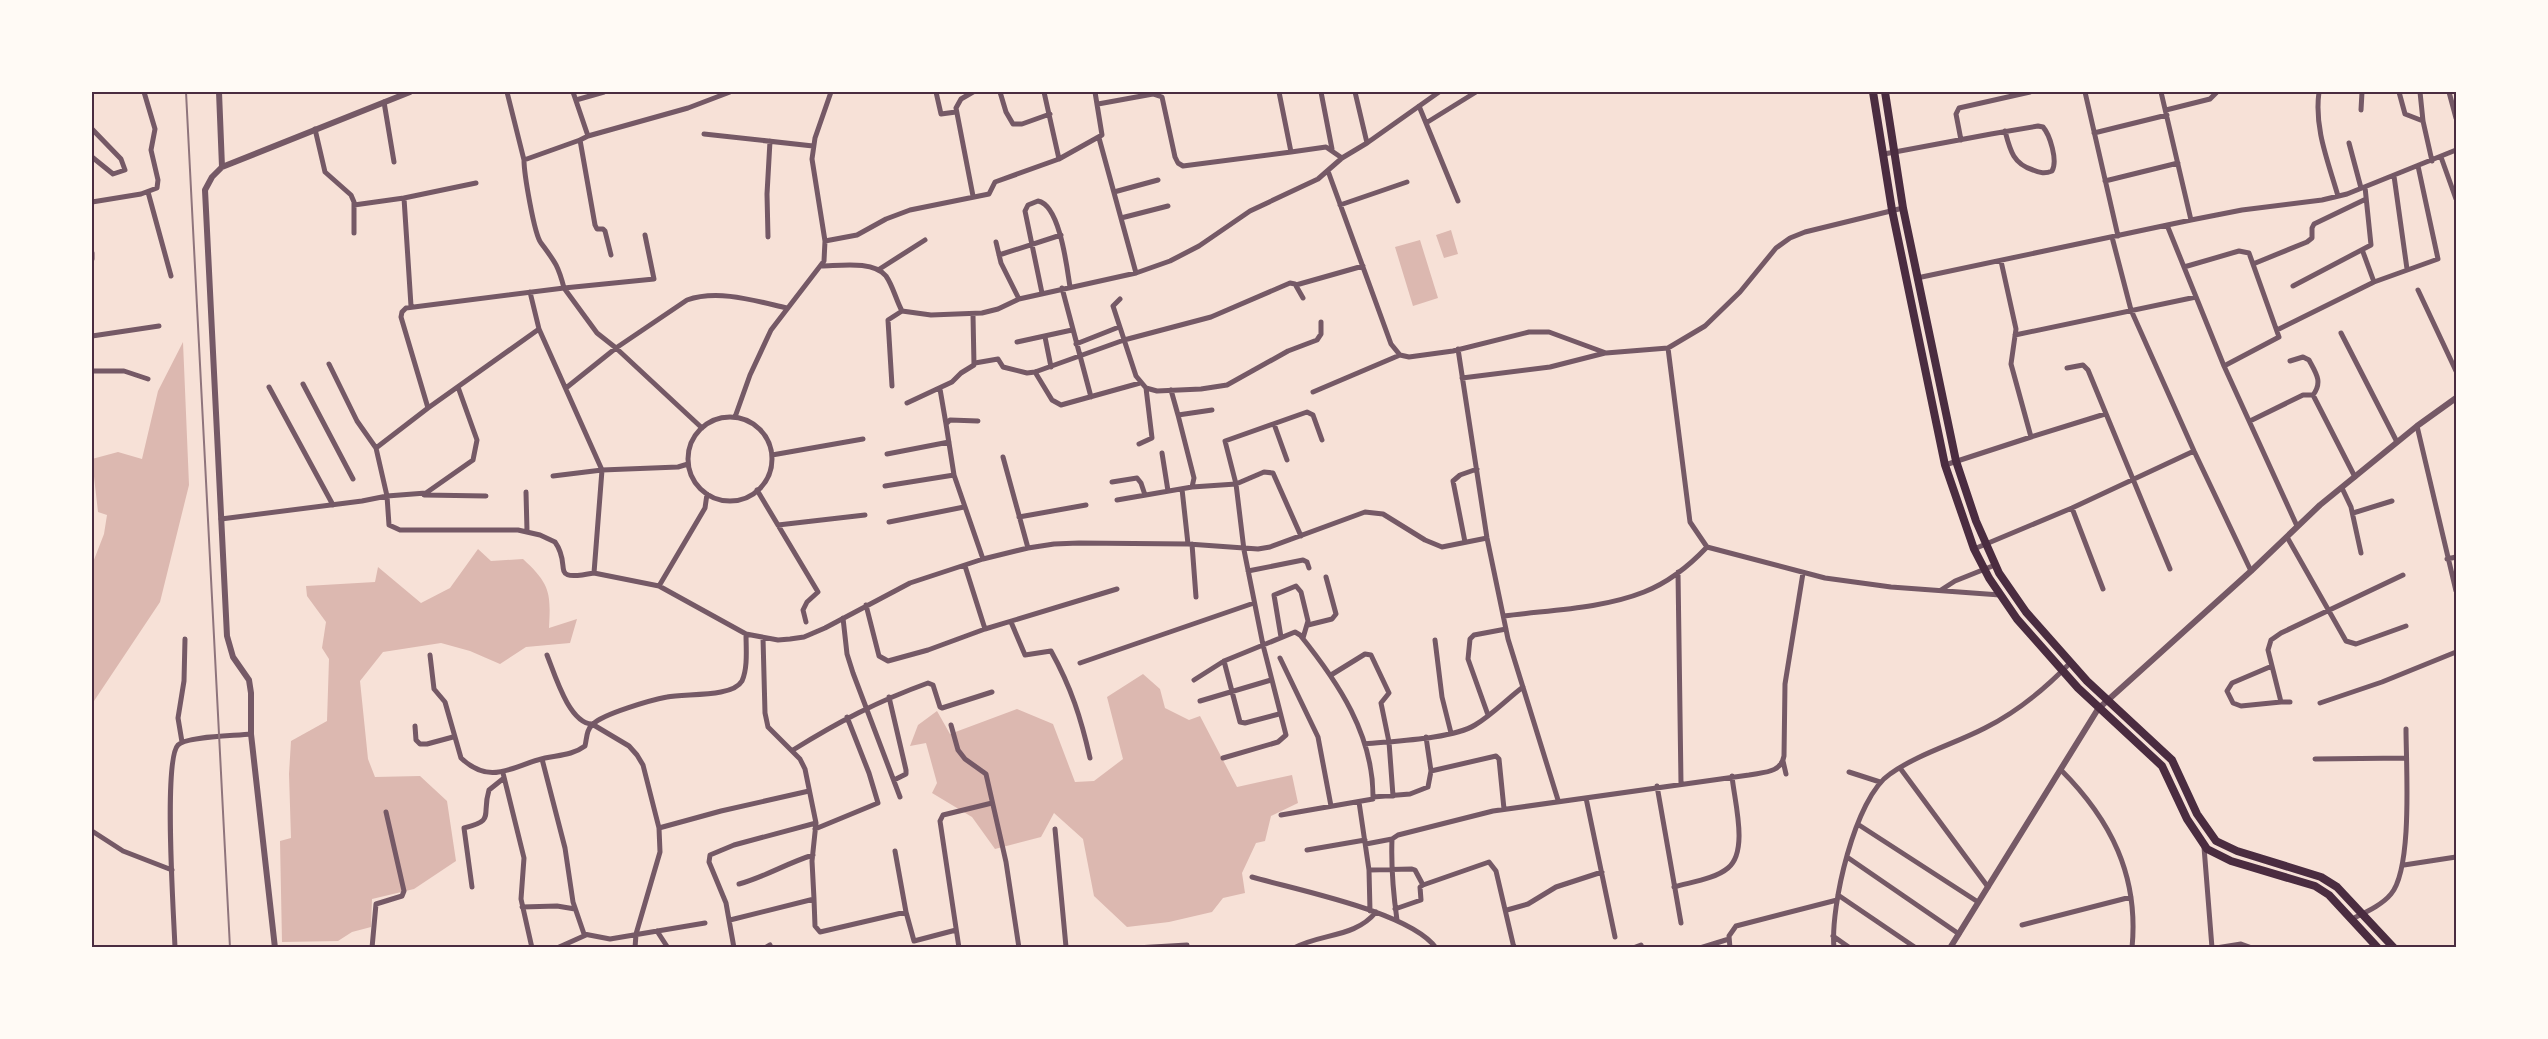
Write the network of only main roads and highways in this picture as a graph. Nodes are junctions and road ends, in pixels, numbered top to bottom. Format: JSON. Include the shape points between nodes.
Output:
{"nodes":[{"id":1,"x":1873,"y":92,"type":"edge"},
{"id":2,"x":1885,"y":92,"type":"edge"},
{"id":3,"x":2378,"y":948,"type":"edge"},
{"id":4,"x":2394,"y":948,"type":"edge"}],
"edges":[{"from":1,"to":3,"type":"main road","via":[[1892,210],[1945,465],[1984,570],[2000,596],[2063,671],[2098,709],[2162,766],[2204,845],[2231,861],[2315,886],[2329,895]]},
{"from":2,"to":4,"type":"main road","via":[[1917,278],[1956,461],[1995,564],[2026,612],[2071,662],[2172,760],[2197,814],[2216,841],[2237,852],[2321,877],[2337,887]]}]}
